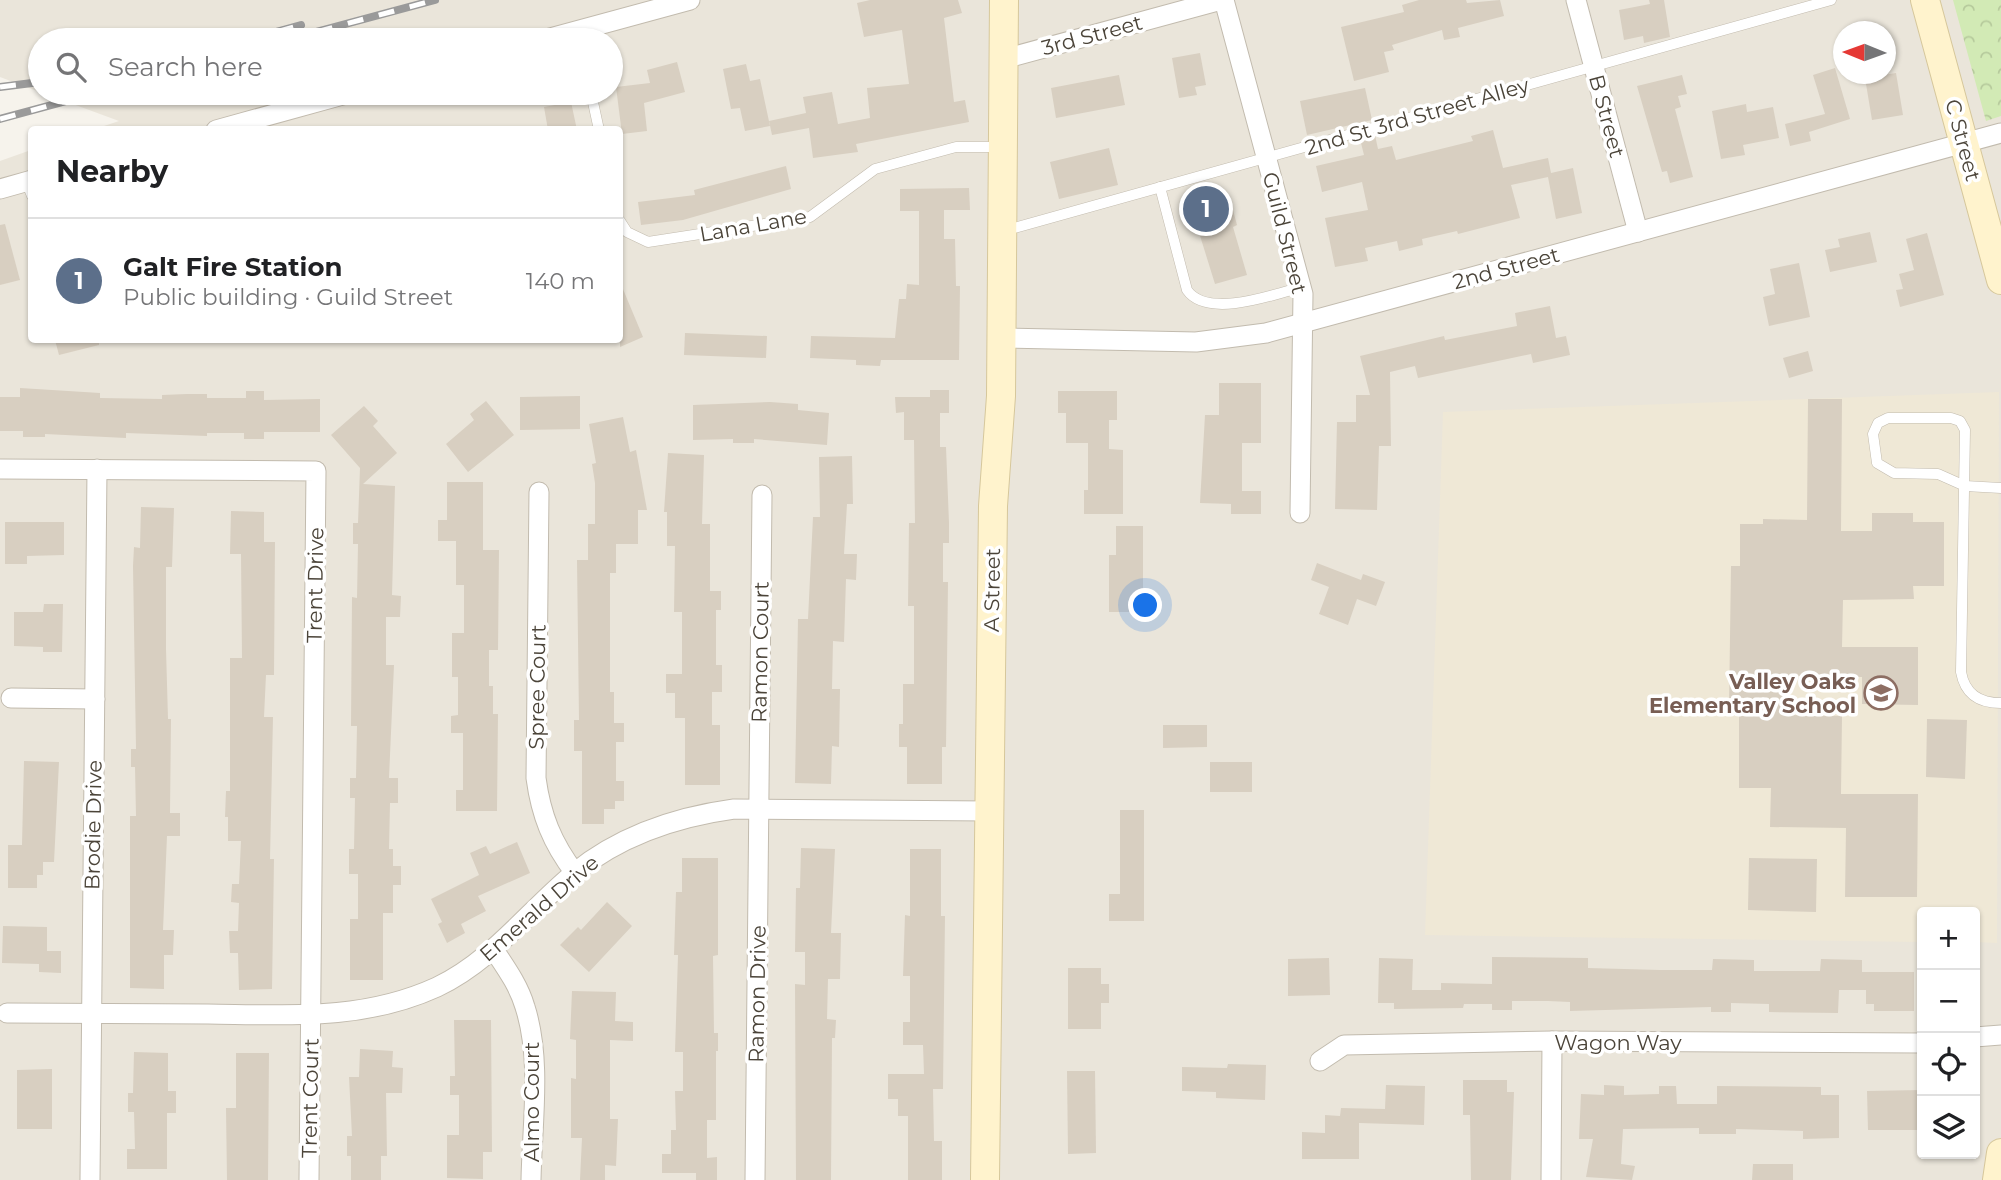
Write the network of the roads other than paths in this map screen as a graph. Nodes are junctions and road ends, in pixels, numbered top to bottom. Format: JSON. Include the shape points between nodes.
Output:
{"nodes":[{"id":1,"x":690,"y":0,"type":"edge"},
{"id":2,"x":1004,"y":0,"type":"edge"},
{"id":3,"x":1222,"y":0,"type":"edge"},
{"id":4,"x":1576,"y":0,"type":"edge"},
{"id":5,"x":1831,"y":0,"type":"edge"},
{"id":6,"x":1925,"y":0,"type":"edge"},
{"id":7,"x":601,"y":28,"type":"edge"},
{"id":8,"x":1004,"y":60,"type":"junction"},
{"id":9,"x":1594,"y":66,"type":"junction"},
{"id":10,"x":307,"y":105,"type":"edge"},
{"id":11,"x":594,"y":105,"type":"edge"},
{"id":12,"x":230,"y":126,"type":"edge"},
{"id":13,"x":598,"y":126,"type":"edge"},
{"id":14,"x":2001,"y":132,"type":"edge"},
{"id":15,"x":1964,"y":143,"type":"junction"},
{"id":16,"x":1003,"y":147,"type":"junction"},
{"id":17,"x":1266,"y":158,"type":"junction"},
{"id":18,"x":28,"y":186,"type":"edge"},
{"id":19,"x":1160,"y":187,"type":"junction"},
{"id":20,"x":0,"y":188,"type":"edge"},
{"id":21,"x":623,"y":226,"type":"edge"},
{"id":22,"x":1003,"y":232,"type":"junction"},
{"id":23,"x":1638,"y":232,"type":"junction"},
{"id":24,"x":2001,"y":280,"type":"edge"},
{"id":25,"x":1301,"y":287,"type":"junction"},
{"id":26,"x":1302,"y":323,"type":"junction"},
{"id":27,"x":1002,"y":338,"type":"junction"},
{"id":28,"x":0,"y":469,"type":"edge"},
{"id":29,"x":97,"y":470,"type":"junction"},
{"id":30,"x":1965,"y":486,"type":"junction"},
{"id":31,"x":2001,"y":488,"type":"edge"},
{"id":32,"x":539,"y":492,"type":"dead end"},
{"id":33,"x":762,"y":495,"type":"dead end"},
{"id":34,"x":1300,"y":513,"type":"dead end"},
{"id":35,"x":11,"y":698,"type":"dead end"},
{"id":36,"x":95,"y":699,"type":"junction"},
{"id":37,"x":2001,"y":704,"type":"edge"},
{"id":38,"x":758,"y":808,"type":"junction"},
{"id":39,"x":989,"y":811,"type":"junction"},
{"id":40,"x":575,"y":873,"type":"junction"},
{"id":41,"x":494,"y":950,"type":"junction"},
{"id":42,"x":7,"y":1013,"type":"dead end"},
{"id":43,"x":92,"y":1014,"type":"junction"},
{"id":44,"x":310,"y":1015,"type":"junction"},
{"id":45,"x":2001,"y":1035,"type":"edge"},
{"id":46,"x":1980,"y":1037,"type":"edge"},
{"id":47,"x":1552,"y":1041,"type":"junction"},
{"id":48,"x":1917,"y":1043,"type":"edge"},
{"id":49,"x":1320,"y":1061,"type":"dead end"},
{"id":50,"x":2001,"y":1153,"type":"edge"},
{"id":51,"x":90,"y":1180,"type":"edge"},
{"id":52,"x":309,"y":1180,"type":"edge"},
{"id":53,"x":531,"y":1180,"type":"edge"},
{"id":54,"x":755,"y":1180,"type":"edge"},
{"id":55,"x":985,"y":1180,"type":"edge"},
{"id":56,"x":1551,"y":1180,"type":"edge"},
{"id":57,"x":1997,"y":1180,"type":"edge"}],
"edges":[{"from":1,"to":7,"type":"street"},
{"from":2,"to":8,"type":"street","name":"A Street"},
{"from":3,"to":8,"type":"street","name":"3rd Street"},
{"from":3,"to":17,"type":"street","name":"Guild Street"},
{"from":4,"to":9,"type":"street","name":"B Street"},
{"from":5,"to":9,"type":"lane","name":"2nd St 3rd Street Alley"},
{"from":6,"to":15,"type":"street","name":"C Street"},
{"from":8,"to":16,"type":"street","name":"A Street"},
{"from":9,"to":17,"type":"lane","name":"2nd St 3rd Street Alley"},
{"from":9,"to":23,"type":"street","name":"B Street"},
{"from":10,"to":12,"type":"street"},
{"from":11,"to":13,"type":"lane"},
{"from":14,"to":15,"type":"street","name":"2nd Street"},
{"from":15,"to":23,"type":"street","name":"2nd Street"},
{"from":15,"to":24,"type":"street","name":"C Street"},
{"from":16,"to":21,"type":"lane","name":"Lana Lane","via":[[956,147],[875,169],[810,217],[648,242]]},
{"from":16,"to":22,"type":"street","name":"A Street"},
{"from":17,"to":19,"type":"lane","name":"2nd St 3rd Street Alley"},
{"from":17,"to":25,"type":"street","name":"Guild Street"},
{"from":18,"to":20,"type":"street"},
{"from":19,"to":22,"type":"lane","name":"2nd St 3rd Street Alley"},
{"from":19,"to":25,"type":"lane","via":[[1193,298],[1205,303],[1249,301]]},
{"from":22,"to":27,"type":"street","name":"A Street"},
{"from":23,"to":26,"type":"street","name":"2nd Street"},
{"from":25,"to":26,"type":"street","name":"Guild Street"},
{"from":26,"to":27,"type":"street","name":"2nd Street","via":[[1196,342]]},
{"from":26,"to":34,"type":"street","name":"Guild Street"},
{"from":27,"to":39,"type":"street","name":"A Street","via":[[993,506]]},
{"from":28,"to":29,"type":"street","name":"Trent Drive"},
{"from":29,"to":36,"type":"street","name":"Brodie Drive"},
{"from":29,"to":44,"type":"street","name":"Trent Drive","via":[[316,471]]},
{"from":30,"to":30,"type":"lane","via":[[1938,474],[1885,470],[1874,452],[1878,423],[1888,418],[1960,421],[1965,430]]},
{"from":30,"to":31,"type":"lane"},
{"from":30,"to":37,"type":"lane","via":[[1963,683],[1975,698]]},
{"from":32,"to":40,"type":"street","name":"Spree Court","via":[[536,778],[549,831]]},
{"from":33,"to":38,"type":"street","name":"Ramon Court"},
{"from":35,"to":36,"type":"street"},
{"from":36,"to":43,"type":"street","name":"Brodie Drive"},
{"from":38,"to":39,"type":"street","name":"Emerald Drive"},
{"from":38,"to":40,"type":"street","name":"Emerald Drive","via":[[695,815],[661,825],[603,853]]},
{"from":38,"to":54,"type":"street","name":"Ramon Drive"},
{"from":39,"to":55,"type":"street","name":"A Street"},
{"from":40,"to":41,"type":"street","name":"Emerald Drive"},
{"from":41,"to":44,"type":"street","name":"Emerald Drive","via":[[438,987],[403,1001],[352,1013]]},
{"from":41,"to":53,"type":"street","name":"Almo Court","via":[[513,978],[530,1025]]},
{"from":42,"to":43,"type":"street","name":"Emerald Drive"},
{"from":43,"to":44,"type":"street","name":"Emerald Drive"},
{"from":43,"to":51,"type":"street","name":"Brodie Drive"},
{"from":44,"to":52,"type":"street","name":"Trent Court"},
{"from":45,"to":46,"type":"street"},
{"from":47,"to":48,"type":"street","name":"Wagon Way"},
{"from":47,"to":49,"type":"street","name":"Wagon Way","via":[[1344,1045]]},
{"from":47,"to":56,"type":"street"},
{"from":50,"to":57,"type":"street"}]}
